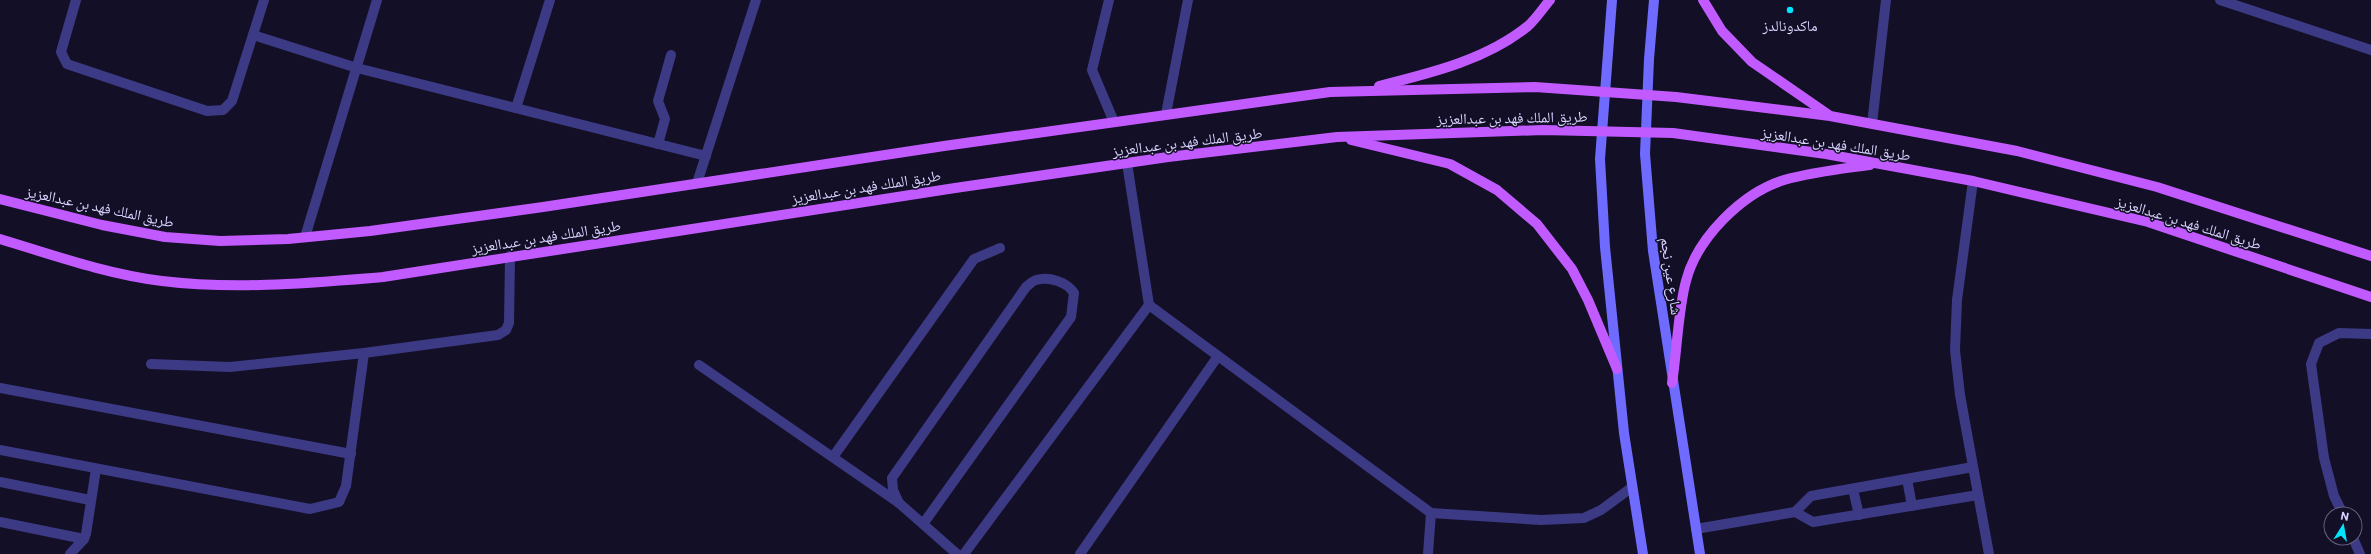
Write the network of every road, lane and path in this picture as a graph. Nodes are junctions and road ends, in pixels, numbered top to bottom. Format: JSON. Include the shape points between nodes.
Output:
{"nodes":[{"id":1,"x":76,"y":0,"type":"edge"},
{"id":2,"x":264,"y":0,"type":"edge"},
{"id":3,"x":378,"y":0,"type":"edge"},
{"id":4,"x":550,"y":0,"type":"edge"},
{"id":5,"x":756,"y":0,"type":"edge"},
{"id":6,"x":1109,"y":0,"type":"edge"},
{"id":7,"x":1188,"y":0,"type":"edge"},
{"id":8,"x":1550,"y":0,"type":"edge"},
{"id":9,"x":1612,"y":0,"type":"edge"},
{"id":10,"x":1654,"y":0,"type":"edge"},
{"id":11,"x":1703,"y":0,"type":"edge"},
{"id":12,"x":1886,"y":0,"type":"edge"},
{"id":13,"x":2220,"y":0,"type":"edge"},
{"id":14,"x":253,"y":35,"type":"junction"},
{"id":15,"x":2371,"y":50,"type":"edge"},
{"id":16,"x":671,"y":55,"type":"dead end"},
{"id":17,"x":357,"y":68,"type":"junction"},
{"id":18,"x":1362,"y":91,"type":"junction"},
{"id":19,"x":1604,"y":92,"type":"junction"},
{"id":20,"x":1647,"y":95,"type":"junction"},
{"id":21,"x":516,"y":108,"type":"junction"},
{"id":22,"x":1166,"y":114,"type":"junction"},
{"id":23,"x":1830,"y":116,"type":"junction"},
{"id":24,"x":1114,"y":122,"type":"junction"},
{"id":25,"x":1872,"y":124,"type":"junction"},
{"id":26,"x":1602,"y":132,"type":"junction"},
{"id":27,"x":1646,"y":133,"type":"junction"},
{"id":28,"x":1337,"y":137,"type":"junction"},
{"id":29,"x":658,"y":144,"type":"junction"},
{"id":30,"x":706,"y":156,"type":"junction"},
{"id":31,"x":1127,"y":163,"type":"junction"},
{"id":32,"x":1878,"y":164,"type":"junction"},
{"id":33,"x":1973,"y":182,"type":"junction"},
{"id":34,"x":697,"y":183,"type":"junction"},
{"id":35,"x":0,"y":199,"type":"edge"},
{"id":36,"x":305,"y":237,"type":"junction"},
{"id":37,"x":0,"y":239,"type":"edge"},
{"id":38,"x":1000,"y":248,"type":"dead end"},
{"id":39,"x":510,"y":256,"type":"junction"},
{"id":40,"x":2371,"y":256,"type":"edge"},
{"id":41,"x":2371,"y":297,"type":"edge"},
{"id":42,"x":1149,"y":305,"type":"junction"},
{"id":43,"x":2371,"y":334,"type":"edge"},
{"id":44,"x":364,"y":353,"type":"junction"},
{"id":45,"x":1218,"y":356,"type":"junction"},
{"id":46,"x":151,"y":364,"type":"dead end"},
{"id":47,"x":699,"y":365,"type":"dead end"},
{"id":48,"x":1617,"y":369,"type":"junction"},
{"id":49,"x":1672,"y":383,"type":"junction"},
{"id":50,"x":0,"y":388,"type":"edge"},
{"id":51,"x":0,"y":450,"type":"edge"},
{"id":52,"x":351,"y":454,"type":"junction"},
{"id":53,"x":833,"y":457,"type":"junction"},
{"id":54,"x":1973,"y":467,"type":"junction"},
{"id":55,"x":96,"y":469,"type":"junction"},
{"id":56,"x":1907,"y":479,"type":"junction"},
{"id":57,"x":0,"y":482,"type":"edge"},
{"id":58,"x":1631,"y":488,"type":"junction"},
{"id":59,"x":1853,"y":489,"type":"junction"},
{"id":60,"x":1978,"y":496,"type":"junction"},
{"id":61,"x":90,"y":500,"type":"junction"},
{"id":62,"x":899,"y":503,"type":"junction"},
{"id":63,"x":1912,"y":506,"type":"junction"},
{"id":64,"x":2339,"y":506,"type":"edge"},
{"id":65,"x":1431,"y":512,"type":"junction"},
{"id":66,"x":1795,"y":512,"type":"junction"},
{"id":67,"x":1859,"y":515,"type":"junction"},
{"id":68,"x":0,"y":522,"type":"edge"},
{"id":69,"x":923,"y":524,"type":"junction"},
{"id":70,"x":1696,"y":529,"type":"junction"},
{"id":71,"x":84,"y":539,"type":"junction"},
{"id":72,"x":70,"y":554,"type":"edge"},
{"id":73,"x":957,"y":554,"type":"edge"},
{"id":74,"x":964,"y":554,"type":"edge"},
{"id":75,"x":1080,"y":554,"type":"edge"},
{"id":76,"x":1428,"y":554,"type":"edge"},
{"id":77,"x":1643,"y":554,"type":"edge"},
{"id":78,"x":1700,"y":554,"type":"edge"},
{"id":79,"x":1989,"y":554,"type":"edge"}],
"edges":[{"from":1,"to":14,"type":"street","via":[[60,52],[67,64],[207,111],[223,110],[232,101]]},
{"from":2,"to":14,"type":"street"},
{"from":3,"to":17,"type":"street"},
{"from":4,"to":21,"type":"street"},
{"from":5,"to":30,"type":"street"},
{"from":6,"to":24,"type":"street","via":[[1092,70]]},
{"from":7,"to":22,"type":"street"},
{"from":8,"to":18,"type":"main road","via":[[1529,25],[1489,50],[1450,68]]},
{"from":9,"to":19,"type":"main road"},
{"from":10,"to":20,"type":"main road","name":"شارع عين نجم"},
{"from":11,"to":23,"type":"main road","via":[[1722,31],[1752,62]]},
{"from":12,"to":25,"type":"street"},
{"from":13,"to":15,"type":"street"},
{"from":14,"to":17,"type":"street"},
{"from":16,"to":29,"type":"street","via":[[658,101],[665,119]]},
{"from":17,"to":21,"type":"street"},
{"from":17,"to":36,"type":"street"},
{"from":18,"to":19,"type":"main road","name":"طريق الملك فهد بن عبدالعزيز","via":[[1535,87]]},
{"from":18,"to":22,"type":"main road","name":"طريق الملك فهد بن عبدالعزيز","via":[[1330,92]]},
{"from":19,"to":20,"type":"main road","name":"طريق الملك فهد بن عبدالعزيز"},
{"from":19,"to":26,"type":"main road"},
{"from":20,"to":23,"type":"main road","name":"طريق الملك فهد بن عبدالعزيز"},
{"from":20,"to":27,"type":"main road","name":"شارع عين نجم"},
{"from":21,"to":29,"type":"street"},
{"from":22,"to":24,"type":"main road","name":"طريق الملك فهد بن عبدالعزيز"},
{"from":23,"to":25,"type":"main road","name":"طريق الملك فهد بن عبدالعزيز"},
{"from":24,"to":34,"type":"main road","name":"طريق الملك فهد بن عبدالعزيز"},
{"from":25,"to":40,"type":"main road","name":"طريق الملك فهد بن عبدالعزيز","via":[[2017,151],[2157,187]]},
{"from":26,"to":27,"type":"main road","name":"طريق الملك فهد بن عبدالعزيز"},
{"from":26,"to":28,"type":"main road","name":"طريق الملك فهد بن عبدالعزيز","via":[[1534,130]]},
{"from":26,"to":48,"type":"main road","via":[[1600,159],[1605,247]]},
{"from":27,"to":32,"type":"main road","name":"طريق الملك فهد بن عبدالعزيز","via":[[1673,134],[1826,154]]},
{"from":27,"to":49,"type":"main road","name":"شارع عين نجم","via":[[1645,154],[1653,251]]},
{"from":28,"to":31,"type":"main road","name":"طريق الملك فهد بن عبدالعزيز"},
{"from":28,"to":48,"type":"main road","via":[[1450,164],[1497,190],[1536,224],[1572,269]]},
{"from":29,"to":30,"type":"street"},
{"from":30,"to":34,"type":"street"},
{"from":31,"to":39,"type":"main road","name":"طريق الملك فهد بن عبدالعزيز"},
{"from":31,"to":42,"type":"street"},
{"from":32,"to":33,"type":"main road","name":"طريق الملك فهد بن عبدالعزيز"},
{"from":32,"to":49,"type":"main road","via":[[1782,180],[1747,198],[1720,221],[1701,248],[1686,280]]},
{"from":33,"to":41,"type":"main road","name":"طريق الملك فهد بن عبدالعزيز","via":[[2148,222]]},
{"from":33,"to":54,"type":"street","via":[[1957,300],[1955,350]]},
{"from":34,"to":36,"type":"main road","name":"طريق الملك فهد بن عبدالعزيز","via":[[370,231]]},
{"from":35,"to":36,"type":"main road","name":"طريق الملك فهد بن عبدالعزيز","via":[[102,225],[165,237],[220,241]]},
{"from":37,"to":39,"type":"main road","name":"طريق الملك فهد بن عبدالعزيز","via":[[95,268],[162,281],[221,284],[291,285],[383,277]]},
{"from":38,"to":53,"type":"street","via":[[974,259]]},
{"from":39,"to":44,"type":"street","via":[[509,323],[506,330],[498,335]]},
{"from":42,"to":45,"type":"street"},
{"from":42,"to":74,"type":"street"},
{"from":43,"to":64,"type":"street","via":[[2339,333],[2319,343],[2311,364],[2324,458]]},
{"from":44,"to":46,"type":"street","via":[[230,367]]},
{"from":44,"to":52,"type":"street"},
{"from":45,"to":65,"type":"street"},
{"from":45,"to":75,"type":"street"},
{"from":47,"to":53,"type":"street"},
{"from":48,"to":58,"type":"main road"},
{"from":49,"to":70,"type":"main road","name":"شارع عين نجم"},
{"from":50,"to":52,"type":"street"},
{"from":51,"to":55,"type":"street"},
{"from":52,"to":55,"type":"street","via":[[346,486],[339,502],[327,507],[310,509]]},
{"from":53,"to":62,"type":"street"},
{"from":54,"to":56,"type":"street"},
{"from":54,"to":60,"type":"street"},
{"from":55,"to":61,"type":"street"},
{"from":56,"to":59,"type":"street"},
{"from":56,"to":63,"type":"street"},
{"from":57,"to":61,"type":"street"},
{"from":58,"to":65,"type":"street","via":[[1601,510],[1584,518],[1541,520]]},
{"from":58,"to":77,"type":"main road"},
{"from":59,"to":66,"type":"street","via":[[1812,496]]},
{"from":59,"to":67,"type":"street"},
{"from":60,"to":63,"type":"street"},
{"from":60,"to":79,"type":"street"},
{"from":61,"to":71,"type":"street"},
{"from":62,"to":69,"type":"street"},
{"from":62,"to":69,"type":"street","via":[[893,490],[892,478],[896,471],[1026,287],[1035,280],[1046,279],[1054,280],[1071,289],[1075,298],[1071,317]]},
{"from":63,"to":67,"type":"street"},
{"from":65,"to":76,"type":"street"},
{"from":66,"to":67,"type":"street","via":[[1813,522]]},
{"from":66,"to":70,"type":"street"},
{"from":68,"to":71,"type":"street"},
{"from":69,"to":73,"type":"street"},
{"from":70,"to":78,"type":"main road","name":"شارع عين نجم"},
{"from":71,"to":72,"type":"street"}]}
